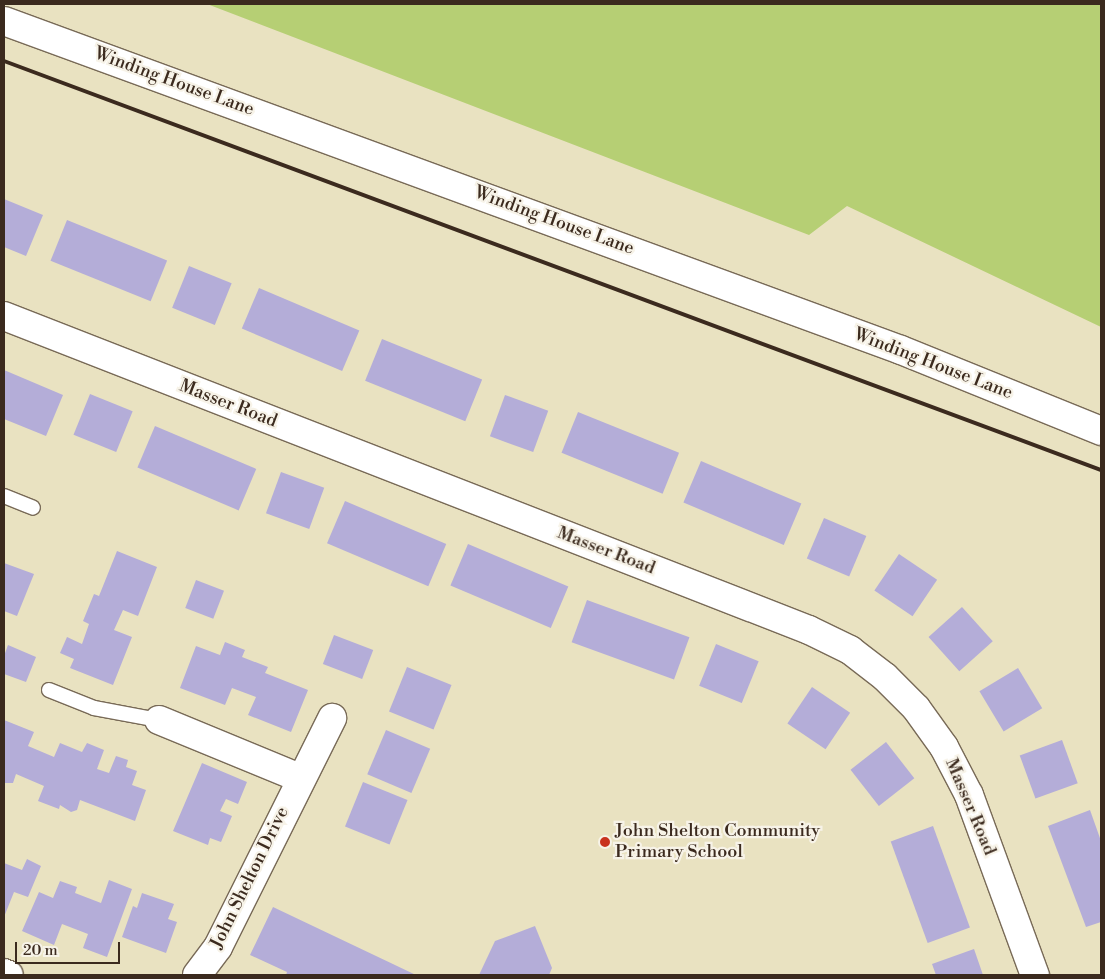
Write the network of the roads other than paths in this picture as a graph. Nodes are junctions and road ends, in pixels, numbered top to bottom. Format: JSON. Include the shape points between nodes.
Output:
{"nodes":[{"id":1,"x":4,"y":21,"type":"edge"},
{"id":2,"x":4,"y":316,"type":"edge"},
{"id":3,"x":1101,"y":430,"type":"edge"},
{"id":4,"x":4,"y":496,"type":"edge"},
{"id":5,"x":33,"y":508,"type":"dead end"},
{"id":6,"x":49,"y":690,"type":"dead end"},
{"id":7,"x":332,"y":718,"type":"dead end"},
{"id":8,"x":159,"y":720,"type":"joint"},
{"id":9,"x":300,"y":778,"type":"junction"},
{"id":10,"x":4,"y":973,"type":"edge"},
{"id":11,"x":9,"y":975,"type":"edge"},
{"id":12,"x":197,"y":975,"type":"edge"},
{"id":13,"x":1035,"y":975,"type":"edge"}],
"edges":[{"from":1,"to":3,"type":"street","name":"Winding House Lane","via":[[900,350]]},
{"from":2,"to":13,"type":"street","name":"Masser Road","via":[[809,630],[850,650],[885,677],[916,708],[944,747],[968,796]]},
{"from":4,"to":5,"type":"lane"},
{"from":6,"to":8,"type":"lane","via":[[94,708]]},
{"from":7,"to":9,"type":"street","name":"John Shelton Drive"},
{"from":8,"to":9,"type":"street"},
{"from":9,"to":12,"type":"street","name":"John Shelton Drive","via":[[218,947]]},
{"from":10,"to":11,"type":"street"}]}
